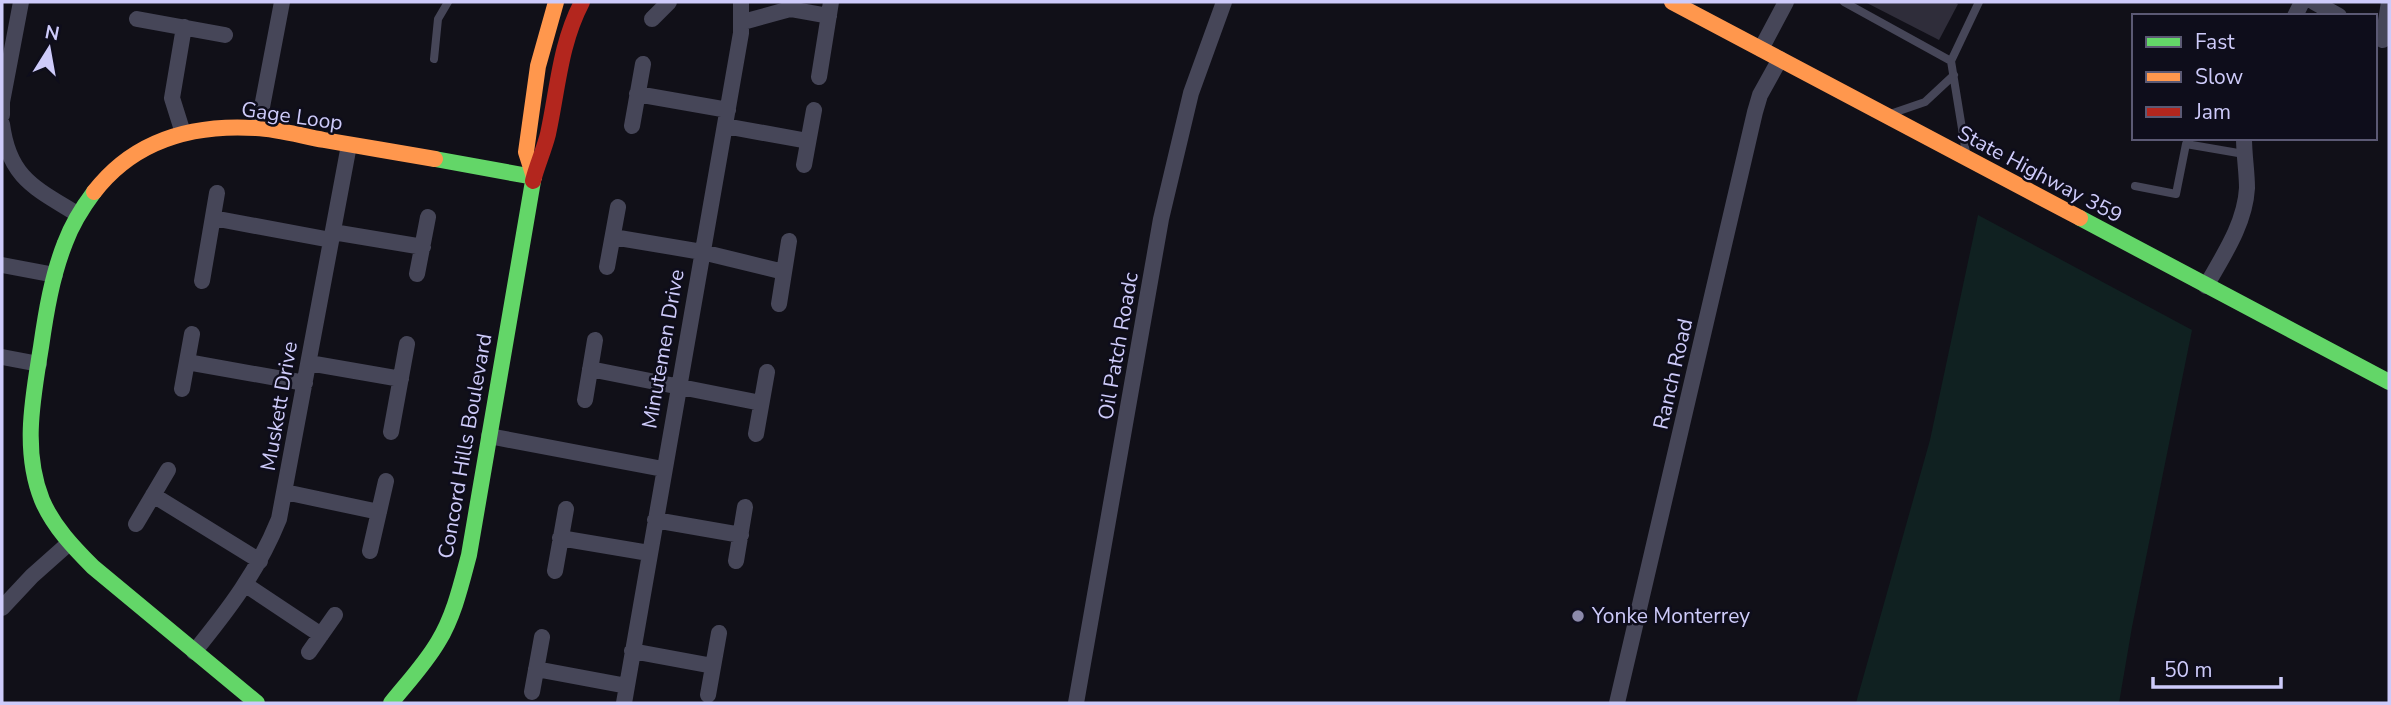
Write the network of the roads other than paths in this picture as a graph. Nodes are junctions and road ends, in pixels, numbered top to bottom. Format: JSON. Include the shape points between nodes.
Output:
{"nodes":[{"id":1,"x":21,"y":2,"type":"edge"},
{"id":2,"x":282,"y":2,"type":"edge"},
{"id":3,"x":448,"y":2,"type":"edge"},
{"id":4,"x":557,"y":2,"type":"edge"},
{"id":5,"x":670,"y":2,"type":"edge"},
{"id":6,"x":741,"y":2,"type":"edge"},
{"id":7,"x":1224,"y":2,"type":"edge"},
{"id":8,"x":1672,"y":2,"type":"edge"},
{"id":9,"x":1786,"y":2,"type":"edge"},
{"id":10,"x":1843,"y":2,"type":"edge"},
{"id":11,"x":1979,"y":2,"type":"edge"},
{"id":12,"x":2314,"y":2,"type":"edge"},
{"id":13,"x":2389,"y":2,"type":"edge"},
{"id":14,"x":579,"y":6,"type":"edge"},
{"id":15,"x":1875,"y":7,"type":"dead end"},
{"id":16,"x":830,"y":9,"type":"edge"},
{"id":17,"x":2335,"y":14,"type":"edge"},
{"id":18,"x":1870,"y":16,"type":"junction"},
{"id":19,"x":137,"y":19,"type":"dead end"},
{"id":20,"x":653,"y":19,"type":"dead end"},
{"id":21,"x":1899,"y":19,"type":"dead end"},
{"id":22,"x":743,"y":22,"type":"junction"},
{"id":23,"x":184,"y":27,"type":"junction"},
{"id":24,"x":1894,"y":29,"type":"junction"},
{"id":25,"x":1921,"y":31,"type":"dead end"},
{"id":26,"x":225,"y":35,"type":"dead end"},
{"id":27,"x":2379,"y":38,"type":"edge"},
{"id":28,"x":1916,"y":41,"type":"junction"},
{"id":29,"x":1761,"y":49,"type":"junction"},
{"id":30,"x":434,"y":58,"type":"dead end"},
{"id":31,"x":1780,"y":59,"type":"junction"},
{"id":32,"x":1951,"y":61,"type":"junction"},
{"id":33,"x":643,"y":64,"type":"dead end"},
{"id":34,"x":1954,"y":75,"type":"junction"},
{"id":35,"x":819,"y":77,"type":"dead end"},
{"id":36,"x":637,"y":94,"type":"junction"},
{"id":37,"x":814,"y":110,"type":"dead end"},
{"id":38,"x":2,"y":115,"type":"edge"},
{"id":39,"x":1886,"y":116,"type":"junction"},
{"id":40,"x":726,"y":118,"type":"junction"},
{"id":41,"x":2,"y":124,"type":"edge"},
{"id":42,"x":632,"y":126,"type":"dead end"},
{"id":43,"x":258,"y":128,"type":"junction"},
{"id":44,"x":183,"y":133,"type":"junction"},
{"id":45,"x":808,"y":141,"type":"junction"},
{"id":46,"x":2186,"y":141,"type":"edge"},
{"id":47,"x":349,"y":145,"type":"junction"},
{"id":48,"x":2244,"y":146,"type":"edge"},
{"id":49,"x":1968,"y":159,"type":"junction"},
{"id":50,"x":804,"y":165,"type":"dead end"},
{"id":51,"x":534,"y":177,"type":"junction"},
{"id":52,"x":2135,"y":186,"type":"dead end"},
{"id":53,"x":217,"y":194,"type":"dead end"},
{"id":54,"x":618,"y":207,"type":"dead end"},
{"id":55,"x":77,"y":214,"type":"junction"},
{"id":56,"x":428,"y":217,"type":"dead end"},
{"id":57,"x":213,"y":218,"type":"junction"},
{"id":58,"x":332,"y":236,"type":"junction"},
{"id":59,"x":612,"y":237,"type":"junction"},
{"id":60,"x":789,"y":241,"type":"dead end"},
{"id":61,"x":422,"y":247,"type":"junction"},
{"id":62,"x":702,"y":252,"type":"junction"},
{"id":63,"x":2,"y":265,"type":"edge"},
{"id":64,"x":607,"y":267,"type":"dead end"},
{"id":65,"x":784,"y":272,"type":"junction"},
{"id":66,"x":417,"y":274,"type":"dead end"},
{"id":67,"x":55,"y":275,"type":"junction"},
{"id":68,"x":202,"y":281,"type":"dead end"},
{"id":69,"x":2206,"y":286,"type":"junction"},
{"id":70,"x":779,"y":303,"type":"dead end"},
{"id":71,"x":192,"y":334,"type":"dead end"},
{"id":72,"x":595,"y":340,"type":"dead end"},
{"id":73,"x":407,"y":344,"type":"dead end"},
{"id":74,"x":2,"y":358,"type":"edge"},
{"id":75,"x":187,"y":362,"type":"junction"},
{"id":76,"x":309,"y":363,"type":"junction"},
{"id":77,"x":39,"y":364,"type":"junction"},
{"id":78,"x":590,"y":369,"type":"junction"},
{"id":79,"x":767,"y":372,"type":"dead end"},
{"id":80,"x":401,"y":379,"type":"junction"},
{"id":81,"x":2389,"y":382,"type":"edge"},
{"id":82,"x":305,"y":383,"type":"junction"},
{"id":83,"x":678,"y":388,"type":"junction"},
{"id":84,"x":182,"y":389,"type":"dead end"},
{"id":85,"x":585,"y":400,"type":"dead end"},
{"id":86,"x":761,"y":404,"type":"junction"},
{"id":87,"x":391,"y":432,"type":"dead end"},
{"id":88,"x":756,"y":434,"type":"dead end"},
{"id":89,"x":489,"y":436,"type":"junction"},
{"id":90,"x":663,"y":469,"type":"junction"},
{"id":91,"x":168,"y":470,"type":"dead end"},
{"id":92,"x":386,"y":481,"type":"dead end"},
{"id":93,"x":285,"y":492,"type":"junction"},
{"id":94,"x":153,"y":495,"type":"junction"},
{"id":95,"x":745,"y":507,"type":"dead end"},
{"id":96,"x":566,"y":509,"type":"dead end"},
{"id":97,"x":379,"y":512,"type":"junction"},
{"id":98,"x":654,"y":520,"type":"junction"},
{"id":99,"x":136,"y":524,"type":"dead end"},
{"id":100,"x":741,"y":535,"type":"junction"},
{"id":101,"x":561,"y":538,"type":"junction"},
{"id":102,"x":68,"y":544,"type":"junction"},
{"id":103,"x":370,"y":551,"type":"dead end"},
{"id":104,"x":649,"y":552,"type":"junction"},
{"id":105,"x":260,"y":561,"type":"junction"},
{"id":106,"x":736,"y":561,"type":"dead end"},
{"id":107,"x":555,"y":571,"type":"dead end"},
{"id":108,"x":246,"y":585,"type":"junction"},
{"id":109,"x":2,"y":608,"type":"edge"},
{"id":110,"x":335,"y":615,"type":"dead end"},
{"id":111,"x":719,"y":633,"type":"dead end"},
{"id":112,"x":321,"y":635,"type":"junction"},
{"id":113,"x":542,"y":637,"type":"dead end"},
{"id":114,"x":632,"y":651,"type":"junction"},
{"id":115,"x":194,"y":652,"type":"junction"},
{"id":116,"x":309,"y":652,"type":"dead end"},
{"id":117,"x":713,"y":666,"type":"junction"},
{"id":118,"x":536,"y":669,"type":"junction"},
{"id":119,"x":626,"y":686,"type":"junction"},
{"id":120,"x":532,"y":692,"type":"dead end"},
{"id":121,"x":708,"y":695,"type":"dead end"},
{"id":122,"x":257,"y":703,"type":"edge"},
{"id":123,"x":390,"y":703,"type":"edge"},
{"id":124,"x":624,"y":703,"type":"edge"},
{"id":125,"x":1076,"y":703,"type":"edge"},
{"id":126,"x":1617,"y":703,"type":"edge"}],
"edges":[{"from":1,"to":38,"type":"street"},
{"from":2,"to":43,"type":"street"},
{"from":3,"to":30,"type":"lane","via":[[438,19]]},
{"from":4,"to":14,"type":"street"},
{"from":4,"to":51,"type":"street","name":"Concord Hills Boulevard","via":[[538,66],[526,152]]},
{"from":5,"to":20,"type":"street"},
{"from":6,"to":22,"type":"street","name":"Minutemen Drive"},
{"from":7,"to":125,"type":"street","name":"Oil Patch Roadc","via":[[1191,93],[1161,219]]},
{"from":8,"to":29,"type":"street","name":"State Highway 359"},
{"from":9,"to":29,"type":"street"},
{"from":10,"to":18,"type":"lane"},
{"from":11,"to":32,"type":"lane"},
{"from":12,"to":17,"type":"street"},
{"from":13,"to":27,"type":"street"},
{"from":14,"to":51,"type":"street","name":"Concord Hills Boulevard","via":[[567,34],[544,155]]},
{"from":15,"to":18,"type":"lane"},
{"from":16,"to":22,"type":"street","via":[[790,9]]},
{"from":16,"to":35,"type":"street"},
{"from":18,"to":24,"type":"lane"},
{"from":19,"to":23,"type":"street"},
{"from":21,"to":24,"type":"lane"},
{"from":22,"to":40,"type":"street","name":"Minutemen Drive"},
{"from":23,"to":26,"type":"street"},
{"from":23,"to":44,"type":"street","via":[[172,98]]},
{"from":24,"to":28,"type":"lane"},
{"from":25,"to":28,"type":"lane"},
{"from":28,"to":32,"type":"lane"},
{"from":29,"to":31,"type":"street","name":"State Highway 359"},
{"from":31,"to":39,"type":"street","name":"State Highway 359"},
{"from":31,"to":126,"type":"street","name":"Ranch Road","via":[[1755,112]]},
{"from":32,"to":34,"type":"lane"},
{"from":33,"to":36,"type":"street"},
{"from":34,"to":39,"type":"lane","via":[[1925,102]]},
{"from":34,"to":49,"type":"lane"},
{"from":36,"to":40,"type":"street"},
{"from":36,"to":42,"type":"street"},
{"from":37,"to":45,"type":"street"},
{"from":39,"to":49,"type":"street","name":"State Highway 359"},
{"from":40,"to":45,"type":"street"},
{"from":40,"to":62,"type":"street","name":"Minutemen Drive"},
{"from":41,"to":55,"type":"street","via":[[9,157],[20,174]]},
{"from":43,"to":44,"type":"street","name":"Gage Loop"},
{"from":43,"to":47,"type":"street","name":"Gage Loop"},
{"from":44,"to":55,"type":"street","name":"Gage Loop","via":[[128,157]]},
{"from":45,"to":50,"type":"street"},
{"from":46,"to":48,"type":"lane"},
{"from":46,"to":52,"type":"lane","via":[[2176,194]]},
{"from":47,"to":51,"type":"street","name":"Gage Loop"},
{"from":47,"to":58,"type":"street","name":"Muskett Drive"},
{"from":48,"to":69,"type":"street","via":[[2245,203]]},
{"from":49,"to":69,"type":"street","name":"State Highway 359"},
{"from":51,"to":89,"type":"street","name":"Concord Hills Boulevard"},
{"from":53,"to":57,"type":"street"},
{"from":54,"to":59,"type":"street"},
{"from":55,"to":67,"type":"street","name":"Gage Loop"},
{"from":56,"to":61,"type":"street"},
{"from":57,"to":58,"type":"street"},
{"from":57,"to":68,"type":"street"},
{"from":58,"to":61,"type":"street"},
{"from":58,"to":76,"type":"street","name":"Muskett Drive"},
{"from":59,"to":62,"type":"street"},
{"from":59,"to":64,"type":"street"},
{"from":60,"to":65,"type":"street"},
{"from":61,"to":66,"type":"street"},
{"from":62,"to":65,"type":"street"},
{"from":62,"to":83,"type":"street","name":"Minutemen Drive"},
{"from":63,"to":67,"type":"street"},
{"from":65,"to":70,"type":"street"},
{"from":67,"to":77,"type":"street","name":"Gage Loop"},
{"from":69,"to":81,"type":"street","name":"State Highway 359"},
{"from":71,"to":75,"type":"street"},
{"from":72,"to":78,"type":"street"},
{"from":73,"to":80,"type":"street"},
{"from":74,"to":77,"type":"street"},
{"from":75,"to":82,"type":"street"},
{"from":75,"to":84,"type":"street"},
{"from":76,"to":80,"type":"street"},
{"from":76,"to":82,"type":"street","name":"Muskett Drive"},
{"from":77,"to":102,"type":"street","name":"Gage Loop","via":[[31,454],[40,495]]},
{"from":78,"to":83,"type":"street"},
{"from":78,"to":85,"type":"street"},
{"from":79,"to":86,"type":"street"},
{"from":80,"to":87,"type":"street"},
{"from":82,"to":93,"type":"street","name":"Muskett Drive"},
{"from":83,"to":86,"type":"street"},
{"from":83,"to":90,"type":"street","name":"Minutemen Drive"},
{"from":86,"to":88,"type":"street"},
{"from":89,"to":90,"type":"street"},
{"from":89,"to":123,"type":"street","name":"Concord Hills Boulevard","via":[[459,593],[432,651]]},
{"from":90,"to":98,"type":"street","name":"Minutemen Drive"},
{"from":91,"to":94,"type":"street"},
{"from":92,"to":97,"type":"street"},
{"from":93,"to":97,"type":"street"},
{"from":93,"to":105,"type":"street","name":"Muskett Drive","via":[[279,519]]},
{"from":94,"to":99,"type":"street"},
{"from":94,"to":105,"type":"street"},
{"from":95,"to":100,"type":"street"},
{"from":96,"to":101,"type":"street"},
{"from":97,"to":103,"type":"street"},
{"from":98,"to":100,"type":"street"},
{"from":98,"to":104,"type":"street","name":"Minutemen Drive"},
{"from":100,"to":106,"type":"street"},
{"from":101,"to":104,"type":"street"},
{"from":101,"to":107,"type":"street"},
{"from":102,"to":109,"type":"street"},
{"from":102,"to":115,"type":"street","name":"Gage Loop"},
{"from":104,"to":114,"type":"street","name":"Minutemen Drive"},
{"from":105,"to":108,"type":"street","name":"Muskett Drive"},
{"from":108,"to":112,"type":"street"},
{"from":108,"to":115,"type":"street","name":"Muskett Drive"},
{"from":110,"to":112,"type":"street"},
{"from":111,"to":117,"type":"street"},
{"from":112,"to":116,"type":"street"},
{"from":113,"to":118,"type":"street"},
{"from":114,"to":117,"type":"street"},
{"from":114,"to":119,"type":"street","name":"Minutemen Drive"},
{"from":115,"to":122,"type":"street","name":"Gage Loop"},
{"from":117,"to":121,"type":"street"},
{"from":118,"to":119,"type":"street"},
{"from":118,"to":120,"type":"street"},
{"from":119,"to":124,"type":"street","name":"Minutemen Drive"}]}
